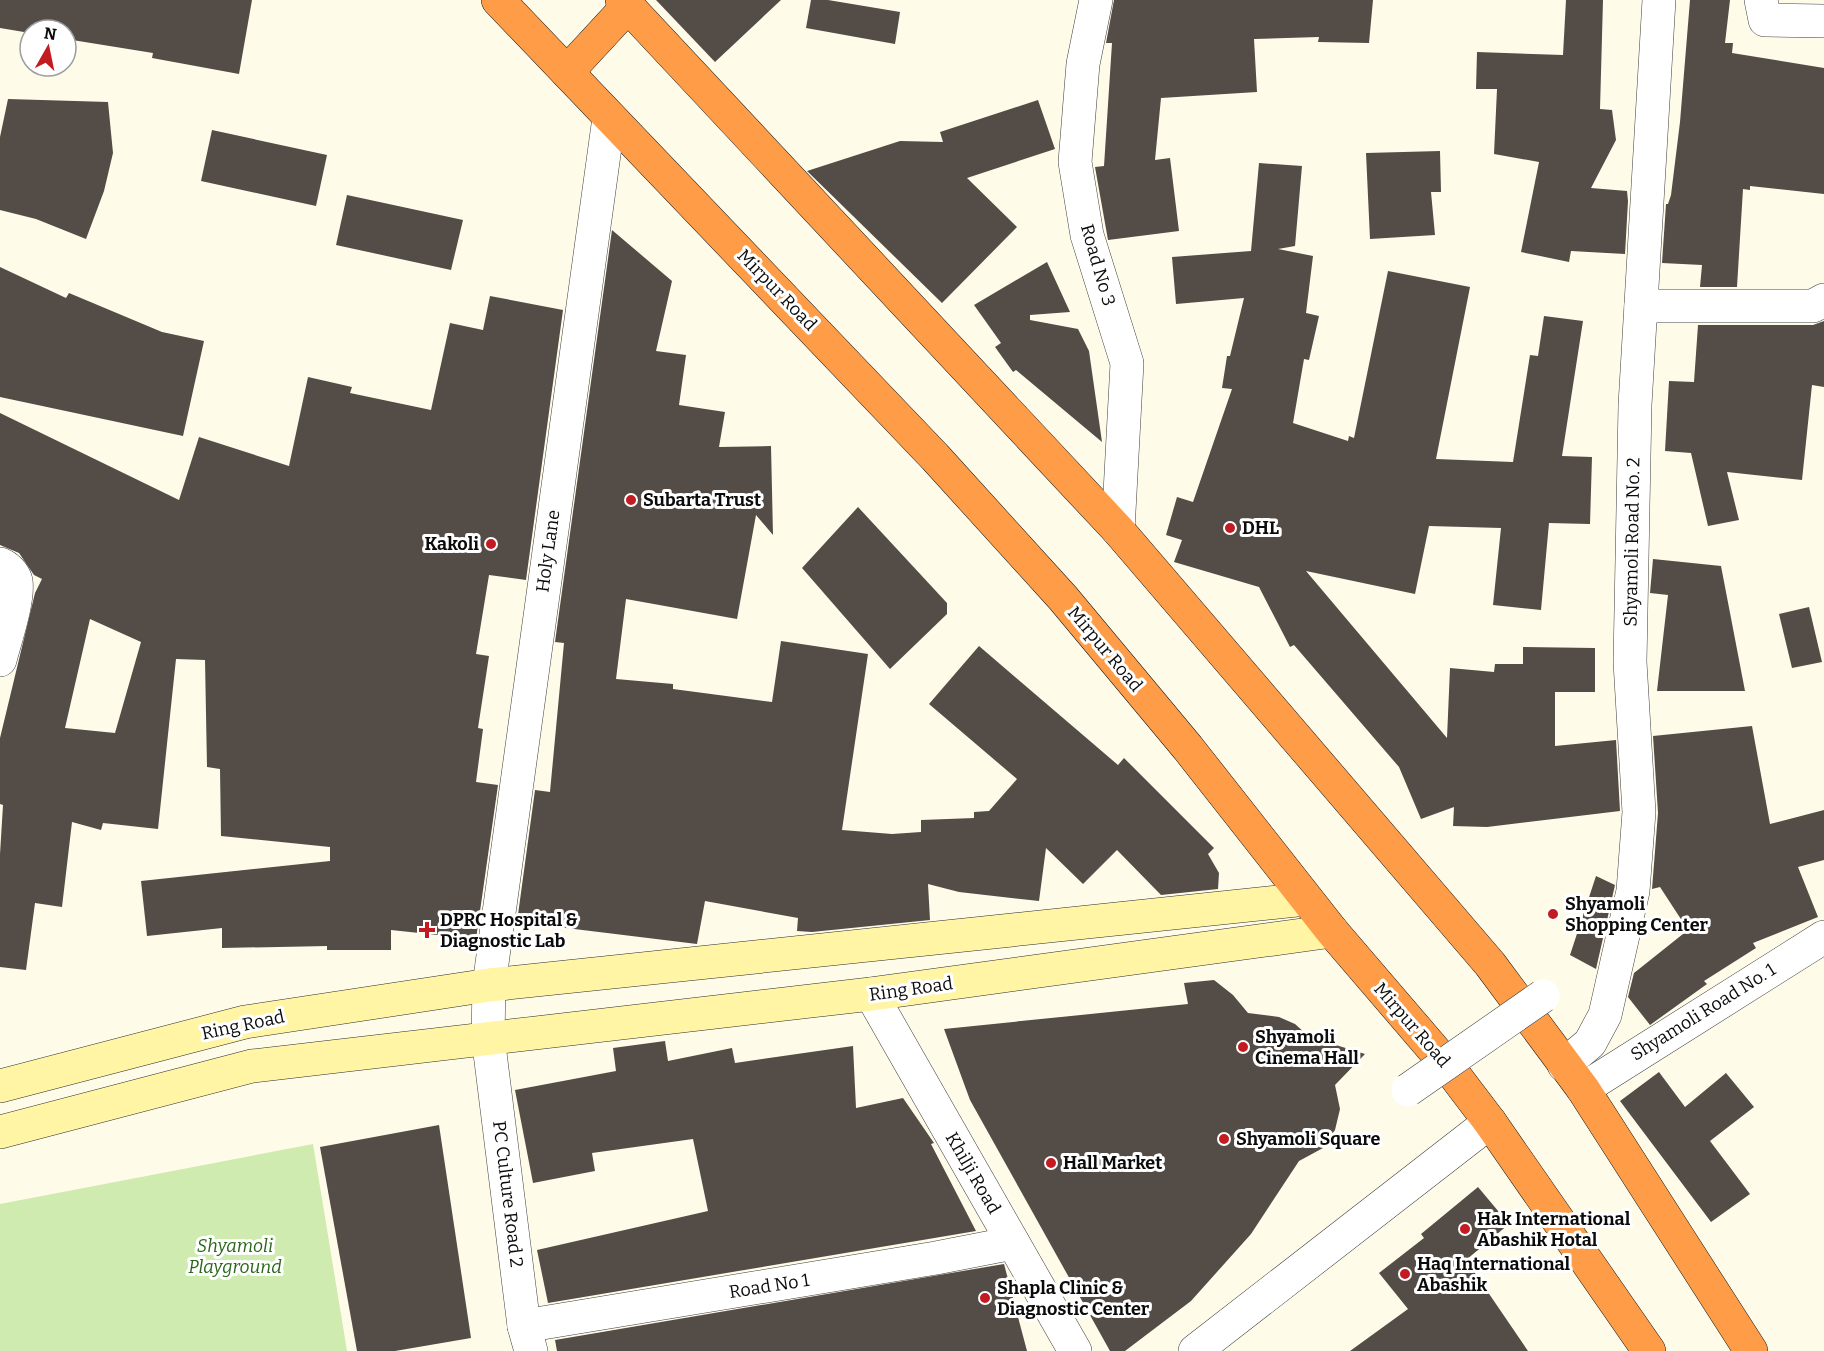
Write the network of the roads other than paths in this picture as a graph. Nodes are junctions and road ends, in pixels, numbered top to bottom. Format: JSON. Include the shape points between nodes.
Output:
{"nodes":[{"id":1,"x":498,"y":0,"type":"edge"},
{"id":2,"x":1096,"y":0,"type":"edge"},
{"id":3,"x":1659,"y":0,"type":"edge"},
{"id":4,"x":1761,"y":0,"type":"edge"},
{"id":5,"x":625,"y":3,"type":"edge"},
{"id":6,"x":1824,"y":21,"type":"edge"},
{"id":7,"x":567,"y":72,"type":"junction"},
{"id":8,"x":609,"y":118,"type":"junction"},
{"id":9,"x":1824,"y":300,"type":"edge"},
{"id":10,"x":1641,"y":306,"type":"junction"},
{"id":11,"x":1118,"y":530,"type":"junction"},
{"id":12,"x":0,"y":564,"type":"edge"},
{"id":13,"x":0,"y":660,"type":"edge"},
{"id":14,"x":1306,"y":899,"type":"junction"},
{"id":15,"x":1332,"y":931,"type":"junction"},
{"id":16,"x":1824,"y":937,"type":"edge"},
{"id":17,"x":489,"y":985,"type":"junction"},
{"id":18,"x":871,"y":994,"type":"junction"},
{"id":19,"x":1543,"y":996,"type":"dead end"},
{"id":20,"x":488,"y":1037,"type":"junction"},
{"id":21,"x":1446,"y":1064,"type":"junction"},
{"id":22,"x":1573,"y":1077,"type":"junction"},
{"id":23,"x":0,"y":1086,"type":"edge"},
{"id":24,"x":1408,"y":1090,"type":"dead end"},
{"id":25,"x":1490,"y":1122,"type":"junction"},
{"id":26,"x":0,"y":1132,"type":"edge"},
{"id":27,"x":1013,"y":1242,"type":"junction"},
{"id":28,"x":528,"y":1339,"type":"edge"},
{"id":29,"x":1075,"y":1351,"type":"edge"},
{"id":30,"x":1195,"y":1351,"type":"edge"},
{"id":31,"x":1649,"y":1351,"type":"edge"},
{"id":32,"x":1751,"y":1351,"type":"edge"}],
"edges":[{"from":1,"to":7,"type":"highway","name":"Mirpur Road"},
{"from":2,"to":11,"type":"street","name":"Road No 3","via":[[1083,64],[1075,162],[1087,234],[1127,363]]},
{"from":3,"to":10,"type":"street","name":"Shyamoli Road No. 2"},
{"from":4,"to":6,"type":"street","via":[[1765,20]]},
{"from":5,"to":7,"type":"highway"},
{"from":5,"to":11,"type":"highway"},
{"from":7,"to":8,"type":"highway","name":"Mirpur Road"},
{"from":8,"to":14,"type":"highway","name":"Mirpur Road","via":[[935,457],[1063,598],[1188,748]]},
{"from":8,"to":17,"type":"street","name":"Holy Lane"},
{"from":9,"to":10,"type":"street","via":[[1813,306]]},
{"from":10,"to":22,"type":"street","name":"Shyamoli Road No. 2","via":[[1630,662],[1639,812],[1633,891],[1605,1015]]},
{"from":11,"to":22,"type":"highway","via":[[1490,964]]},
{"from":12,"to":13,"type":"street","via":[[8,567],[16,580]]},
{"from":14,"to":15,"type":"highway","name":"Mirpur Road"},
{"from":14,"to":17,"type":"main road","name":"Ring Road"},
{"from":15,"to":18,"type":"main road","name":"Ring Road"},
{"from":15,"to":21,"type":"highway","name":"Mirpur Road"},
{"from":16,"to":22,"type":"street","name":"Shyamoli Road No. 1"},
{"from":17,"to":20,"type":"street"},
{"from":17,"to":23,"type":"main road","name":"Ring Road","via":[[245,1022]]},
{"from":18,"to":20,"type":"main road","name":"Ring Road"},
{"from":18,"to":27,"type":"street","name":"Khilji Road"},
{"from":19,"to":21,"type":"street","bridge":true},
{"from":20,"to":26,"type":"main road","name":"Ring Road","via":[[252,1066]]},
{"from":20,"to":28,"type":"street","name":"PC Culture Road 2"},
{"from":21,"to":24,"type":"street","bridge":true},
{"from":21,"to":25,"type":"highway","name":"Mirpur Road"},
{"from":22,"to":32,"type":"highway"},
{"from":25,"to":30,"type":"street"},
{"from":25,"to":31,"type":"highway","name":"Mirpur Road"},
{"from":27,"to":28,"type":"street","name":"Road No 1"},
{"from":27,"to":29,"type":"street","name":"Khilji Road"}]}
